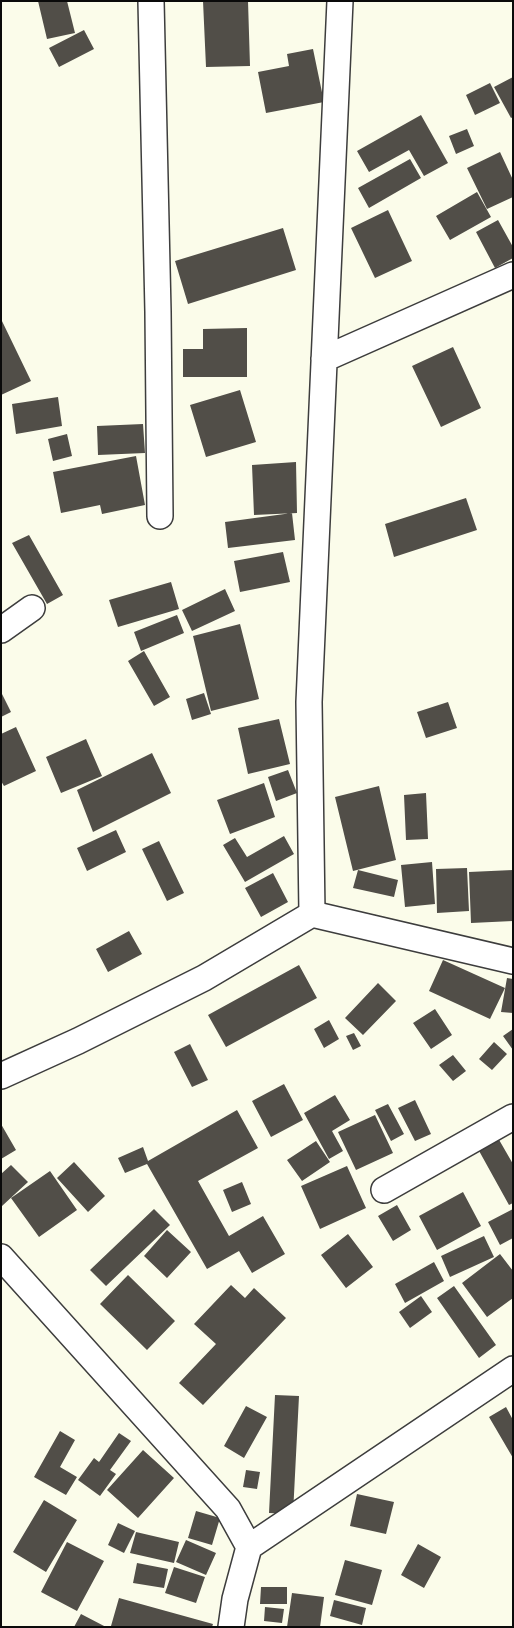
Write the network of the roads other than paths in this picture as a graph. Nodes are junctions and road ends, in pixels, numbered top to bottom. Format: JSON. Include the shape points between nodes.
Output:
{"nodes":[{"id":1,"x":151,"y":1,"type":"edge"},
{"id":2,"x":340,"y":1,"type":"edge"},
{"id":3,"x":513,"y":275,"type":"edge"},
{"id":4,"x":324,"y":359,"type":"junction"},
{"id":5,"x":160,"y":516,"type":"dead end"},
{"id":6,"x":32,"y":608,"type":"dead end"},
{"id":7,"x":1,"y":630,"type":"edge"},
{"id":8,"x":312,"y":914,"type":"junction"},
{"id":9,"x":513,"y":961,"type":"edge"},
{"id":10,"x":1,"y":1076,"type":"edge"},
{"id":11,"x":510,"y":1126,"type":"edge"},
{"id":12,"x":384,"y":1190,"type":"dead end"},
{"id":13,"x":1,"y":1257,"type":"edge"},
{"id":14,"x":513,"y":1368,"type":"edge"},
{"id":15,"x":249,"y":1547,"type":"junction"},
{"id":16,"x":231,"y":1627,"type":"edge"}],
"edges":[{"from":1,"to":5,"type":"street"},
{"from":2,"to":4,"type":"street"},
{"from":3,"to":4,"type":"street"},
{"from":4,"to":8,"type":"street","via":[[309,702]]},
{"from":6,"to":7,"type":"street"},
{"from":8,"to":9,"type":"street"},
{"from":8,"to":10,"type":"street","via":[[204,978]]},
{"from":11,"to":12,"type":"street"},
{"from":13,"to":15,"type":"street","via":[[228,1509]]},
{"from":14,"to":15,"type":"street"},
{"from":15,"to":16,"type":"street"}]}
